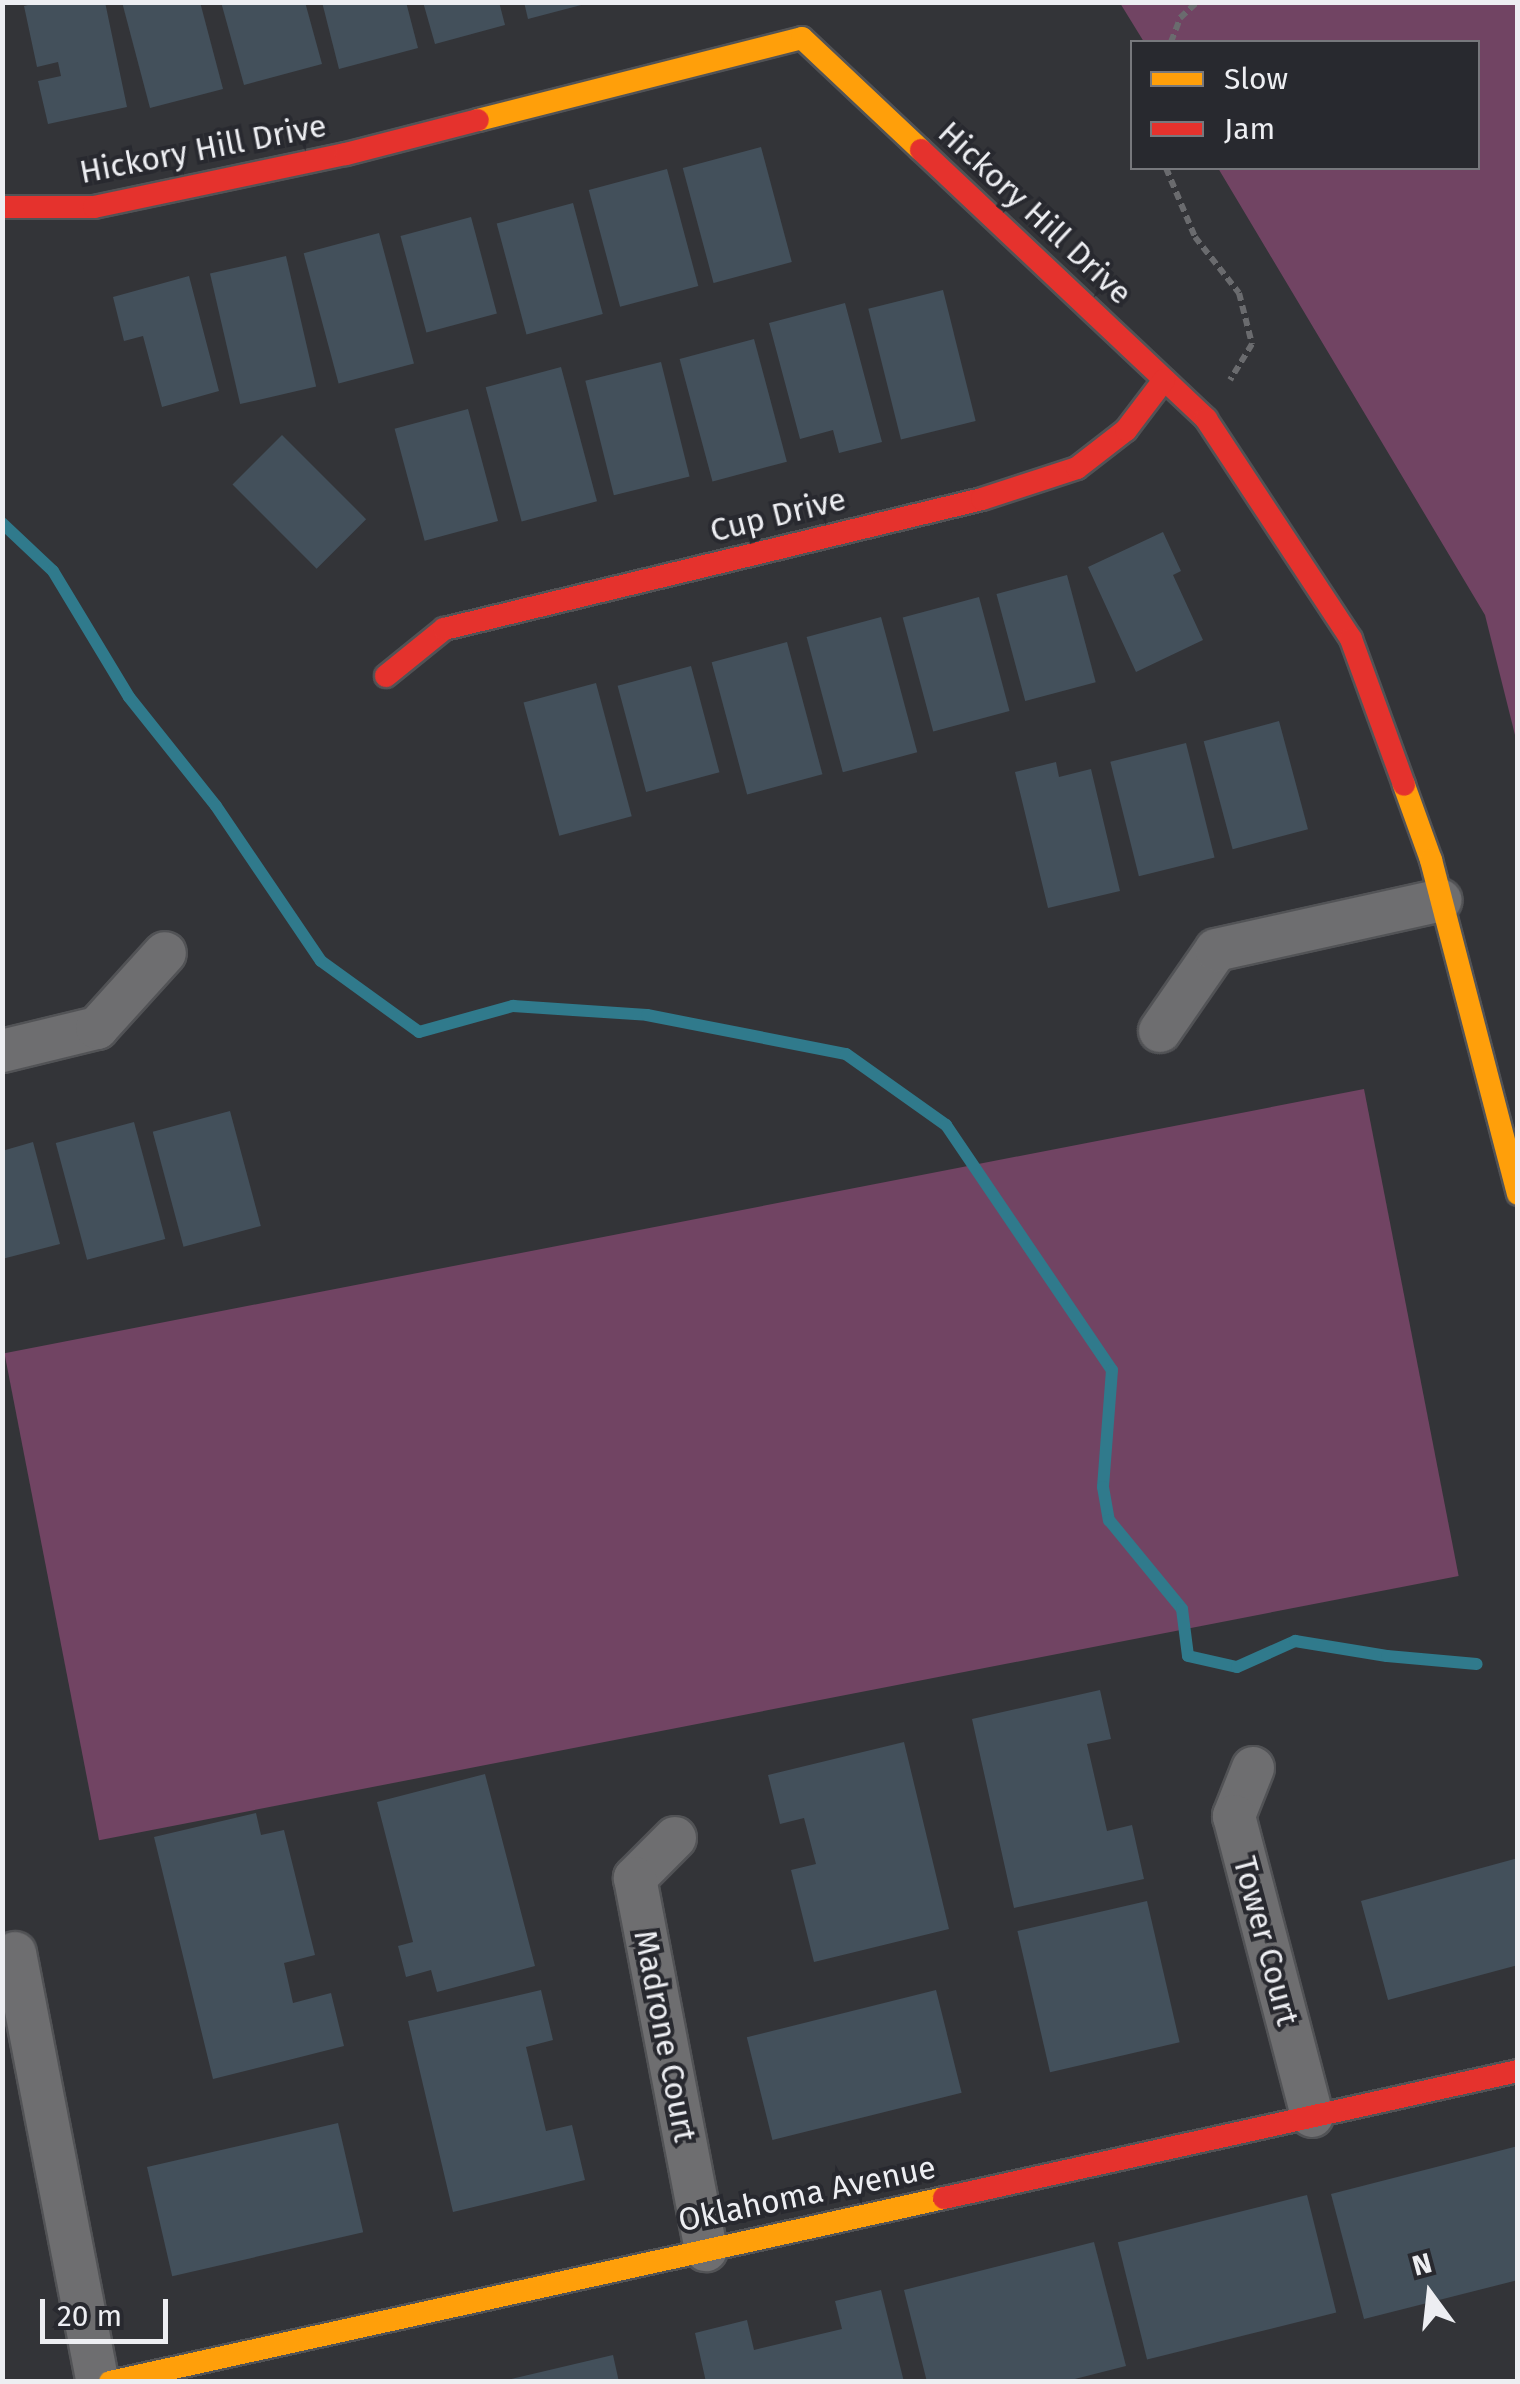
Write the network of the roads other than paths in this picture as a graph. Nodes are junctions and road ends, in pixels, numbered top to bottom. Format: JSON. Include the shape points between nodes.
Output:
{"nodes":[{"id":1,"x":2,"y":207,"type":"edge"},
{"id":2,"x":1164,"y":380,"type":"junction"},
{"id":3,"x":386,"y":676,"type":"dead end"},
{"id":4,"x":1442,"y":900,"type":"junction"},
{"id":5,"x":166,"y":953,"type":"dead end"},
{"id":6,"x":1160,"y":1030,"type":"dead end"},
{"id":7,"x":2,"y":1051,"type":"edge"},
{"id":8,"x":1518,"y":1194,"type":"edge"},
{"id":9,"x":1253,"y":1768,"type":"dead end"},
{"id":10,"x":675,"y":1838,"type":"dead end"},
{"id":11,"x":16,"y":1953,"type":"dead end"},
{"id":12,"x":1518,"y":2071,"type":"edge"},
{"id":13,"x":1312,"y":2116,"type":"junction"},
{"id":14,"x":706,"y":2250,"type":"junction"},
{"id":15,"x":98,"y":2382,"type":"edge"},
{"id":16,"x":110,"y":2382,"type":"edge"}],
"edges":[{"from":1,"to":2,"type":"street","name":"Hickory Hill Drive","via":[[94,207],[307,162],[802,38]]},
{"from":2,"to":3,"type":"street","name":"Cup Drive","via":[[1126,430],[1077,468],[982,499],[444,629]]},
{"from":2,"to":4,"type":"street","name":"Hickory Hill Drive","via":[[1206,420],[1350,639]]},
{"from":4,"to":6,"type":"street","via":[[1216,950]]},
{"from":4,"to":8,"type":"street","name":"Hickory Hill Drive"},
{"from":5,"to":7,"type":"street","via":[[97,1028]]},
{"from":9,"to":13,"type":"street","name":"Tower Court","via":[[1234,1816]]},
{"from":10,"to":14,"type":"street","name":"Madrone Court","via":[[635,1878]]},
{"from":11,"to":15,"type":"street"},
{"from":12,"to":13,"type":"street","name":"Oklahoma Avenue"},
{"from":13,"to":14,"type":"street","name":"Oklahoma Avenue"},
{"from":14,"to":16,"type":"street","name":"Oklahoma Avenue"}]}
